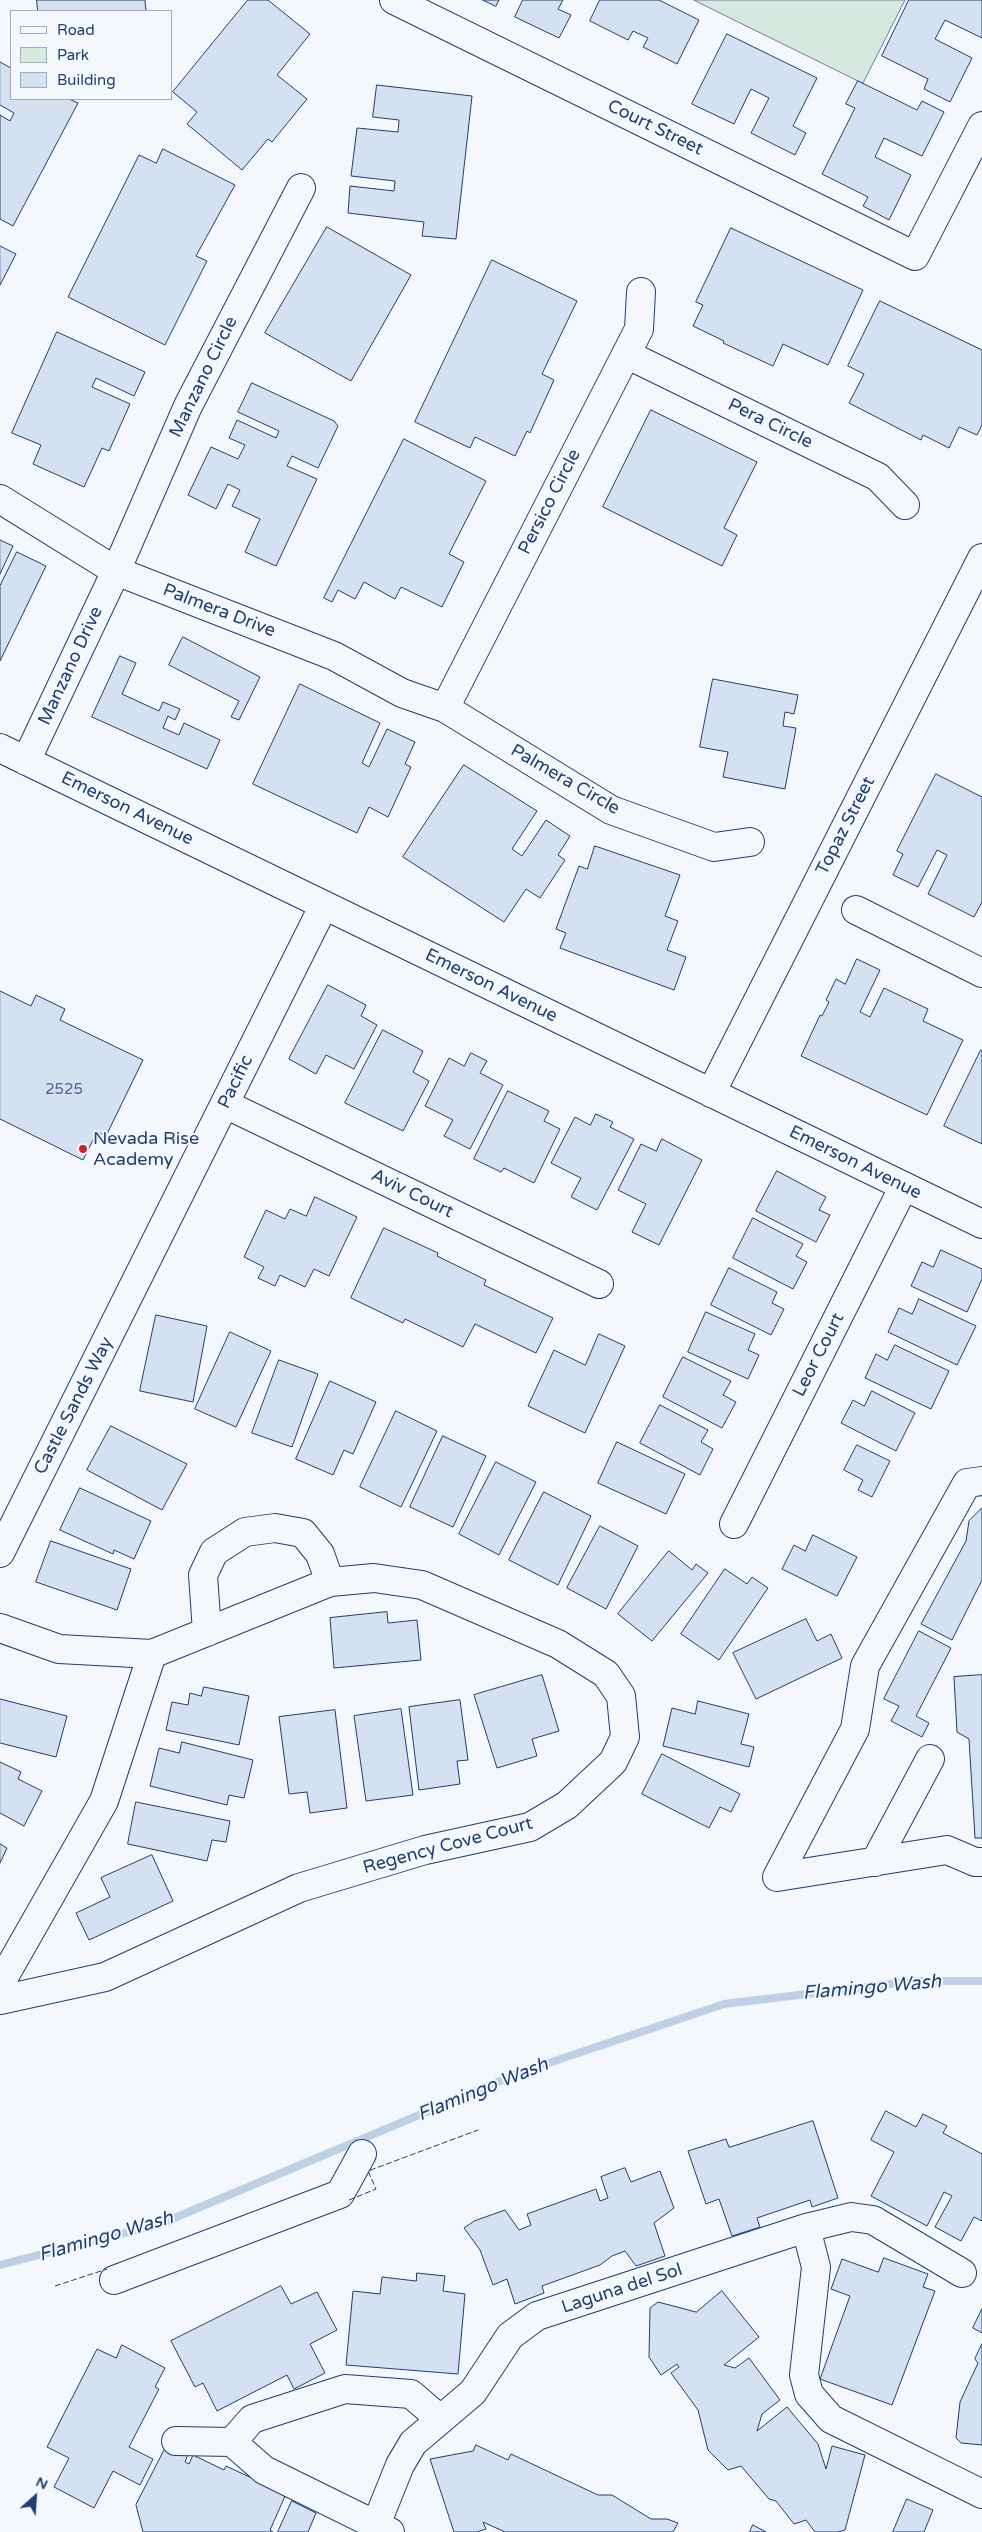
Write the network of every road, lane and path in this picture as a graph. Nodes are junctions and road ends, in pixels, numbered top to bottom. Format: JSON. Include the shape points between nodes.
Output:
{"nodes":[{"id":1,"x":394,"y":0,"type":"edge"},
{"id":2,"x":982,"y":126,"type":"edge"},
{"id":3,"x":301,"y":188,"type":"dead end"},
{"id":4,"x":641,"y":292,"type":"dead end"},
{"id":5,"x":626,"y":354,"type":"junction"},
{"id":6,"x":0,"y":499,"type":"edge"},
{"id":7,"x":905,"y":505,"type":"dead end"},
{"id":8,"x":982,"y":558,"type":"edge"},
{"id":9,"x":116,"y":571,"type":"junction"},
{"id":10,"x":444,"y":708,"type":"junction"},
{"id":11,"x":0,"y":748,"type":"edge"},
{"id":12,"x":26,"y":760,"type":"junction"},
{"id":13,"x":750,"y":842,"type":"dead end"},
{"id":14,"x":324,"y":905,"type":"junction"},
{"id":15,"x":856,"y":910,"type":"dead end"},
{"id":16,"x":982,"y":973,"type":"edge"},
{"id":17,"x":711,"y":1093,"type":"junction"},
{"id":18,"x":225,"y":1104,"type":"junction"},
{"id":19,"x":904,"y":1186,"type":"junction"},
{"id":20,"x":982,"y":1224,"type":"edge"},
{"id":21,"x":148,"y":1258,"type":"joint"},
{"id":22,"x":599,"y":1284,"type":"dead end"},
{"id":23,"x":982,"y":1481,"type":"edge"},
{"id":24,"x":734,"y":1524,"type":"dead end"},
{"id":25,"x":0,"y":1553,"type":"edge"},
{"id":26,"x":330,"y":1582,"type":"junction"},
{"id":27,"x":0,"y":1628,"type":"edge"},
{"id":28,"x":207,"y":1632,"type":"junction"},
{"id":29,"x":152,"y":1654,"type":"junction"},
{"id":30,"x":930,"y":1759,"type":"dead end"},
{"id":31,"x":875,"y":1862,"type":"junction"},
{"id":32,"x":982,"y":1862,"type":"edge"},
{"id":33,"x":0,"y":1984,"type":"edge"},
{"id":34,"x":0,"y":2000,"type":"edge"},
{"id":35,"x":362,"y":2154,"type":"dead end"},
{"id":36,"x":806,"y":2228,"type":"junction"},
{"id":37,"x":962,"y":2272,"type":"dead end"},
{"id":38,"x":114,"y":2280,"type":"dead end"},
{"id":39,"x":440,"y":2419,"type":"junction"},
{"id":40,"x":176,"y":2440,"type":"dead end"},
{"id":41,"x":232,"y":2442,"type":"junction"},
{"id":42,"x":982,"y":2494,"type":"edge"},
{"id":43,"x":380,"y":2530,"type":"edge"}],
"edges":[{"from":1,"to":2,"type":"street","name":"Court Street","via":[[915,256],[950,206]]},
{"from":3,"to":9,"type":"street","name":"Manzano Circle","via":[[188,406]]},
{"from":4,"to":5,"type":"street","name":"Persico Circle","via":[[639,329]]},
{"from":5,"to":7,"type":"street","name":"Pera Circle","via":[[878,477]]},
{"from":5,"to":10,"type":"street","name":"Persico Circle"},
{"from":6,"to":9,"type":"street","name":"Palmera Drive"},
{"from":8,"to":17,"type":"street","name":"Topaz Street"},
{"from":9,"to":10,"type":"street","name":"Palmera Drive","via":[[334,656],[402,693]]},
{"from":9,"to":12,"type":"street","name":"Manzano Drive"},
{"from":10,"to":13,"type":"street","name":"Palmera Circle","via":[[610,810],[714,846]]},
{"from":11,"to":12,"type":"street","name":"Emerson Avenue"},
{"from":12,"to":14,"type":"street","name":"Emerson Avenue"},
{"from":14,"to":17,"type":"street","name":"Emerson Avenue"},
{"from":14,"to":18,"type":"street","name":"Pacific"},
{"from":15,"to":16,"type":"street"},
{"from":17,"to":19,"type":"street","name":"Emerson Avenue"},
{"from":18,"to":21,"type":"street","name":"Pacific"},
{"from":18,"to":22,"type":"street","name":"Aviv Court"},
{"from":19,"to":20,"type":"street","name":"Emerson Avenue"},
{"from":19,"to":24,"type":"street","name":"Leor Court"},
{"from":21,"to":25,"type":"street","name":"Castle Sands Way"},
{"from":23,"to":31,"type":"street","via":[[967,1482],[865,1666],[856,1728],[777,1877]]},
{"from":26,"to":28,"type":"street","name":"Regency Cove Court"},
{"from":26,"to":28,"type":"street","via":[[320,1554],[303,1533],[275,1528],[245,1532],[214,1552],[204,1576]]},
{"from":26,"to":34,"type":"street","name":"Regency Cove Court","via":[[374,1578],[422,1585],[558,1644],[606,1674],[622,1696],[625,1737],[613,1762],[567,1805],[530,1827],[425,1850],[299,1888],[105,1977]]},
{"from":27,"to":29,"type":"street","name":"Regency Cove Court","via":[[59,1649]]},
{"from":28,"to":29,"type":"street","name":"Regency Cove Court"},
{"from":29,"to":33,"type":"street","via":[[104,1801]]},
{"from":30,"to":31,"type":"street"},
{"from":31,"to":32,"type":"street","via":[[947,1850]]},
{"from":35,"to":38,"type":"street","via":[[340,2194]]},
{"from":36,"to":37,"type":"street","name":"Laguna del Sol","via":[[851,2217],[873,2220]]},
{"from":36,"to":39,"type":"street","name":"Laguna del Sol","via":[[537,2316],[510,2336],[473,2392]]},
{"from":36,"to":42,"type":"street","via":[[816,2267],[804,2374],[809,2394],[831,2419]]},
{"from":39,"to":41,"type":"street","via":[[410,2394],[345,2389],[252,2419]]},
{"from":39,"to":43,"type":"street","name":"Laguna del Sol","via":[[413,2443],[400,2465]]},
{"from":40,"to":41,"type":"street"},
{"from":41,"to":43,"type":"street","via":[[264,2470]]}]}
